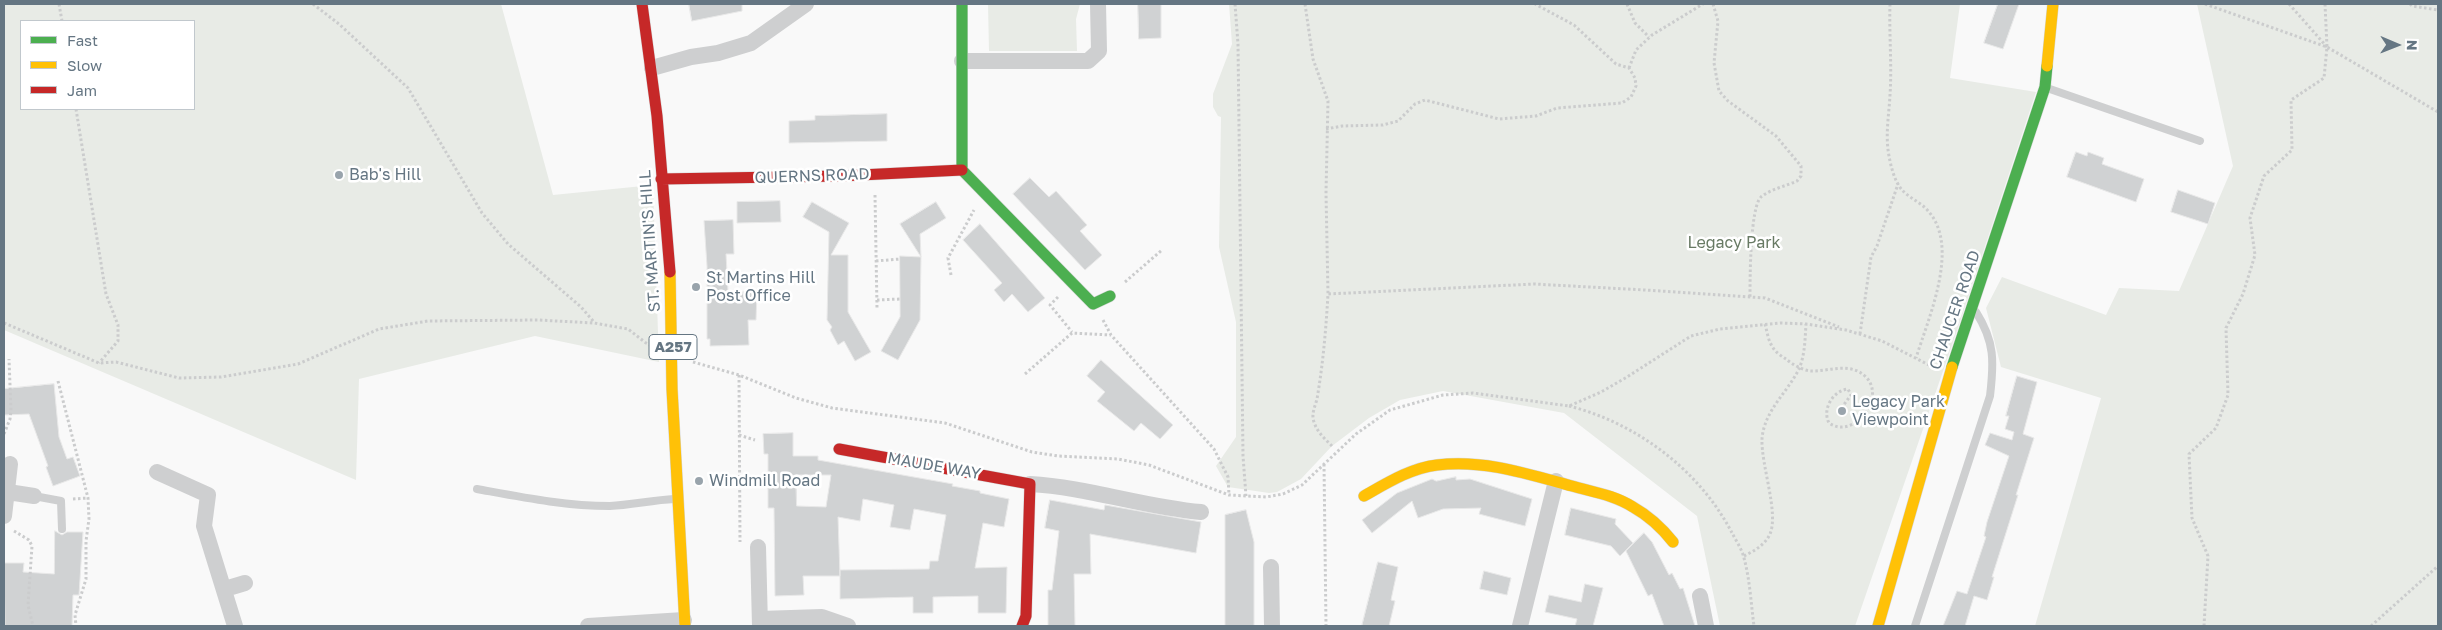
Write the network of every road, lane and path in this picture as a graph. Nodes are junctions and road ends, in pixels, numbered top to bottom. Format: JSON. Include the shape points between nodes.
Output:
{"nodes":[{"id":1,"x":60,"y":4,"type":"edge"},
{"id":2,"x":313,"y":4,"type":"edge"},
{"id":3,"x":642,"y":4,"type":"edge"},
{"id":4,"x":806,"y":4,"type":"edge"},
{"id":5,"x":962,"y":4,"type":"edge"},
{"id":6,"x":1098,"y":4,"type":"edge"},
{"id":7,"x":1235,"y":4,"type":"edge"},
{"id":8,"x":1305,"y":4,"type":"edge"},
{"id":9,"x":1535,"y":4,"type":"edge"},
{"id":10,"x":1627,"y":4,"type":"edge"},
{"id":11,"x":1703,"y":4,"type":"edge"},
{"id":12,"x":1713,"y":4,"type":"edge"},
{"id":13,"x":1890,"y":4,"type":"edge"},
{"id":14,"x":2053,"y":4,"type":"edge"},
{"id":15,"x":2205,"y":4,"type":"edge"},
{"id":16,"x":2289,"y":4,"type":"edge"},
{"id":17,"x":2325,"y":4,"type":"edge"},
{"id":18,"x":2410,"y":4,"type":"edge"},
{"id":19,"x":2438,"y":10,"type":"edge"},
{"id":20,"x":62,"y":20,"type":"edge"},
{"id":21,"x":1650,"y":38,"type":"junction"},
{"id":22,"x":2327,"y":47,"type":"junction"},
{"id":23,"x":962,"y":61,"type":"junction"},
{"id":24,"x":652,"y":68,"type":"junction"},
{"id":25,"x":1629,"y":68,"type":"junction"},
{"id":26,"x":2045,"y":87,"type":"junction"},
{"id":27,"x":76,"y":110,"type":"edge"},
{"id":28,"x":2438,"y":112,"type":"edge"},
{"id":29,"x":1326,"y":129,"type":"junction"},
{"id":30,"x":2200,"y":141,"type":"dead end"},
{"id":31,"x":962,"y":170,"type":"junction"},
{"id":32,"x":875,"y":174,"type":"junction"},
{"id":33,"x":661,"y":179,"type":"junction"},
{"id":34,"x":1899,"y":184,"type":"junction"},
{"id":35,"x":984,"y":192,"type":"junction"},
{"id":36,"x":1162,"y":250,"type":"dead end"},
{"id":37,"x":900,"y":259,"type":"dead end"},
{"id":38,"x":876,"y":261,"type":"junction"},
{"id":39,"x":951,"y":275,"type":"dead end"},
{"id":40,"x":1073,"y":284,"type":"junction"},
{"id":41,"x":1328,"y":294,"type":"junction"},
{"id":42,"x":1110,"y":296,"type":"joint"},
{"id":43,"x":1750,"y":298,"type":"junction"},
{"id":44,"x":877,"y":300,"type":"junction"},
{"id":45,"x":900,"y":300,"type":"dead end"},
{"id":46,"x":1093,"y":304,"type":"junction"},
{"id":47,"x":877,"y":308,"type":"dead end"},
{"id":48,"x":1973,"y":308,"type":"junction"},
{"id":49,"x":4,"y":323,"type":"edge"},
{"id":50,"x":594,"y":323,"type":"junction"},
{"id":51,"x":1765,"y":324,"type":"junction"},
{"id":52,"x":1806,"y":324,"type":"junction"},
{"id":53,"x":1846,"y":330,"type":"junction"},
{"id":54,"x":1072,"y":332,"type":"dead end"},
{"id":55,"x":1860,"y":334,"type":"junction"},
{"id":56,"x":1111,"y":335,"type":"junction"},
{"id":57,"x":673,"y":350,"type":"junction"},
{"id":58,"x":1916,"y":358,"type":"junction"},
{"id":59,"x":9,"y":359,"type":"dead end"},
{"id":60,"x":99,"y":363,"type":"junction"},
{"id":61,"x":1799,"y":368,"type":"junction"},
{"id":62,"x":692,"y":370,"type":"dead end"},
{"id":63,"x":1025,"y":374,"type":"dead end"},
{"id":64,"x":739,"y":375,"type":"junction"},
{"id":65,"x":1949,"y":377,"type":"junction"},
{"id":66,"x":58,"y":381,"type":"dead end"},
{"id":67,"x":1569,"y":406,"type":"junction"},
{"id":68,"x":1840,"y":410,"type":"dead end"},
{"id":69,"x":4,"y":434,"type":"edge"},
{"id":70,"x":739,"y":435,"type":"junction"},
{"id":71,"x":755,"y":440,"type":"dead end"},
{"id":72,"x":1332,"y":446,"type":"dead end"},
{"id":73,"x":839,"y":449,"type":"dead end"},
{"id":74,"x":10,"y":464,"type":"dead end"},
{"id":75,"x":1324,"y":464,"type":"junction"},
{"id":76,"x":157,"y":472,"type":"dead end"},
{"id":77,"x":1556,"y":482,"type":"junction"},
{"id":78,"x":1030,"y":484,"type":"junction"},
{"id":79,"x":477,"y":489,"type":"dead end"},
{"id":80,"x":8,"y":492,"type":"junction"},
{"id":81,"x":1229,"y":495,"type":"junction"},
{"id":82,"x":34,"y":496,"type":"joint"},
{"id":83,"x":1246,"y":496,"type":"junction"},
{"id":84,"x":1364,"y":496,"type":"dead end"},
{"id":85,"x":679,"y":499,"type":"junction"},
{"id":86,"x":1201,"y":512,"type":"dead end"},
{"id":87,"x":4,"y":516,"type":"edge"},
{"id":88,"x":62,"y":528,"type":"dead end"},
{"id":89,"x":12,"y":531,"type":"dead end"},
{"id":90,"x":1674,"y":542,"type":"dead end"},
{"id":91,"x":740,"y":543,"type":"dead end"},
{"id":92,"x":758,"y":547,"type":"dead end"},
{"id":93,"x":1744,"y":557,"type":"junction"},
{"id":94,"x":2438,"y":566,"type":"edge"},
{"id":95,"x":1271,"y":567,"type":"dead end"},
{"id":96,"x":246,"y":584,"type":"dead end"},
{"id":97,"x":225,"y":589,"type":"junction"},
{"id":98,"x":1700,"y":596,"type":"dead end"},
{"id":99,"x":760,"y":622,"type":"edge"},
{"id":100,"x":684,"y":623,"type":"edge"},
{"id":101,"x":33,"y":626,"type":"edge"},
{"id":102,"x":76,"y":626,"type":"edge"},
{"id":103,"x":235,"y":626,"type":"edge"},
{"id":104,"x":588,"y":626,"type":"edge"},
{"id":105,"x":848,"y":626,"type":"edge"},
{"id":106,"x":1022,"y":626,"type":"edge"},
{"id":107,"x":1272,"y":626,"type":"edge"},
{"id":108,"x":1326,"y":626,"type":"edge"},
{"id":109,"x":1520,"y":626,"type":"edge"},
{"id":110,"x":1706,"y":626,"type":"edge"},
{"id":111,"x":1754,"y":626,"type":"edge"},
{"id":112,"x":1878,"y":626,"type":"edge"},
{"id":113,"x":1915,"y":626,"type":"edge"},
{"id":114,"x":2204,"y":626,"type":"edge"},
{"id":115,"x":2371,"y":626,"type":"edge"}],
"edges":[{"from":1,"to":20,"type":"path"},
{"from":2,"to":50,"type":"path","via":[[408,88],[482,213],[508,244],[582,307]]},
{"from":3,"to":24,"type":"street","name":"ST. MARTIN'S HILL","number":"A257"},
{"from":4,"to":24,"type":"street","via":[[751,43],[718,54],[691,56]]},
{"from":5,"to":23,"type":"street"},
{"from":6,"to":23,"type":"street","via":[[1099,51],[1088,61]]},
{"from":7,"to":83,"type":"path"},
{"from":8,"to":29,"type":"path","via":[[1313,59],[1326,92]]},
{"from":9,"to":25,"type":"path","via":[[1574,24],[1616,64]]},
{"from":10,"to":21,"type":"path","via":[[1635,23]]},
{"from":11,"to":21,"type":"path"},
{"from":12,"to":43,"type":"path","via":[[1718,21],[1714,63],[1719,91],[1776,136],[1802,170],[1797,180],[1761,197],[1757,203]]},
{"from":13,"to":34,"type":"path","via":[[1891,94],[1887,136],[1889,156]]},
{"from":14,"to":26,"type":"street","name":"CHAUCER ROAD"},
{"from":15,"to":22,"type":"path"},
{"from":16,"to":22,"type":"path"},
{"from":17,"to":22,"type":"path"},
{"from":18,"to":19,"type":"path"},
{"from":21,"to":25,"type":"path","via":[[1636,50]]},
{"from":22,"to":28,"type":"path"},
{"from":22,"to":114,"type":"path","via":[[2324,78],[2291,100],[2292,150],[2264,176],[2250,218],[2255,255],[2243,294],[2226,328],[2228,395],[2216,428],[2189,454],[2192,518],[2208,556]]},
{"from":23,"to":31,"type":"street"},
{"from":24,"to":33,"type":"street","name":"ST. MARTIN'S HILL","number":"A257"},
{"from":25,"to":29,"type":"path","via":[[1636,78],[1636,86],[1622,103],[1557,108],[1528,117],[1499,119],[1425,100],[1415,104],[1398,121]]},
{"from":26,"to":30,"type":"lane"},
{"from":26,"to":48,"type":"street","name":"CHAUCER ROAD"},
{"from":27,"to":60,"type":"path","via":[[106,294],[118,325],[118,341]]},
{"from":29,"to":41,"type":"path"},
{"from":31,"to":32,"type":"street","name":"QUERNS ROAD"},
{"from":31,"to":35,"type":"street"},
{"from":32,"to":33,"type":"street","name":"QUERNS ROAD"},
{"from":32,"to":38,"type":"path"},
{"from":33,"to":57,"type":"street","name":"ST. MARTIN'S HILL","number":"A257"},
{"from":34,"to":55,"type":"path","via":[[1871,257]]},
{"from":34,"to":58,"type":"path","via":[[1931,214],[1938,230],[1943,264]]},
{"from":35,"to":39,"type":"path","via":[[948,258]]},
{"from":35,"to":40,"type":"street"},
{"from":36,"to":42,"type":"path"},
{"from":37,"to":38,"type":"path"},
{"from":38,"to":44,"type":"path"},
{"from":40,"to":46,"type":"street"},
{"from":40,"to":54,"type":"path","via":[[1050,305]]},
{"from":41,"to":43,"type":"path","via":[[1534,284]]},
{"from":41,"to":72,"type":"path","via":[[1313,421]]},
{"from":42,"to":46,"type":"street"},
{"from":43,"to":53,"type":"path","via":[[1765,298]]},
{"from":44,"to":45,"type":"path"},
{"from":44,"to":47,"type":"path"},
{"from":46,"to":56,"type":"path"},
{"from":48,"to":65,"type":"street","name":"CHAUCER ROAD"},
{"from":48,"to":113,"type":"lane","via":[[1992,346],[1994,363],[1990,396]]},
{"from":49,"to":60,"type":"path"},
{"from":50,"to":57,"type":"path","via":[[628,329],[646,343]]},
{"from":50,"to":60,"type":"path","via":[[428,321],[379,329],[298,364],[220,377],[180,378],[116,362]]},
{"from":51,"to":52,"type":"path"},
{"from":51,"to":61,"type":"path","via":[[1775,351]]},
{"from":51,"to":67,"type":"path","via":[[1720,328],[1691,336],[1601,392]]},
{"from":52,"to":53,"type":"path"},
{"from":52,"to":61,"type":"path","via":[[1804,353]]},
{"from":53,"to":55,"type":"path"},
{"from":55,"to":58,"type":"path"},
{"from":56,"to":63,"type":"path","via":[[1072,333]]},
{"from":56,"to":81,"type":"path","via":[[1214,449],[1228,477]]},
{"from":57,"to":85,"type":"street","name":"ST. MARTIN'S HILL","number":"A257","via":[[672,389]]},
{"from":58,"to":65,"type":"path"},
{"from":59,"to":69,"type":"path","via":[[11,412]]},
{"from":61,"to":68,"type":"path","via":[[1808,371],[1853,369],[1866,376],[1872,398],[1865,416],[1844,426],[1829,424],[1826,414],[1831,399],[1848,389],[1850,395]]},
{"from":61,"to":93,"type":"path","via":[[1769,413],[1764,431],[1762,457],[1772,514],[1770,534],[1764,543]]},
{"from":62,"to":64,"type":"path","via":[[692,362]]},
{"from":64,"to":70,"type":"path"},
{"from":64,"to":81,"type":"path","via":[[796,398],[832,408],[945,423],[1032,452],[1150,465]]},
{"from":65,"to":112,"type":"street","name":"CHAUCER ROAD"},
{"from":66,"to":102,"type":"path","via":[[88,498],[86,579],[75,615]]},
{"from":67,"to":75,"type":"path","via":[[1473,393],[1443,395],[1390,410],[1356,434]]},
{"from":67,"to":93,"type":"path","via":[[1598,414],[1625,427],[1686,472],[1723,516]]},
{"from":70,"to":71,"type":"path"},
{"from":70,"to":91,"type":"path"},
{"from":73,"to":78,"type":"street","name":"MAUDE WAY"},
{"from":74,"to":80,"type":"street"},
{"from":75,"to":83,"type":"path","via":[[1302,484],[1283,494]]},
{"from":75,"to":108,"type":"path"},
{"from":76,"to":97,"type":"street","via":[[208,495],[204,526]]},
{"from":77,"to":84,"type":"street","via":[[1506,469],[1439,465],[1398,477]]},
{"from":77,"to":90,"type":"street","via":[[1626,502],[1646,514]]},
{"from":77,"to":109,"type":"street"},
{"from":78,"to":86,"type":"street","name":"MAUDE WAY","via":[[1053,485]]},
{"from":78,"to":106,"type":"street","via":[[1026,616]]},
{"from":79,"to":85,"type":"lane","via":[[545,502],[589,506]]},
{"from":80,"to":82,"type":"street"},
{"from":80,"to":87,"type":"street"},
{"from":81,"to":83,"type":"path"},
{"from":82,"to":88,"type":"lane","via":[[61,501]]},
{"from":85,"to":100,"type":"street","name":"ST. MARTIN'S HILL","number":"A257"},
{"from":89,"to":101,"type":"path","via":[[29,540],[32,546],[28,605]]},
{"from":92,"to":99,"type":"street"},
{"from":93,"to":111,"type":"path"},
{"from":94,"to":115,"type":"path"},
{"from":95,"to":107,"type":"street"},
{"from":96,"to":97,"type":"street"},
{"from":97,"to":103,"type":"street"},
{"from":98,"to":110,"type":"street"},
{"from":99,"to":105,"type":"street","via":[[822,617]]},
{"from":100,"to":104,"type":"street"}]}
